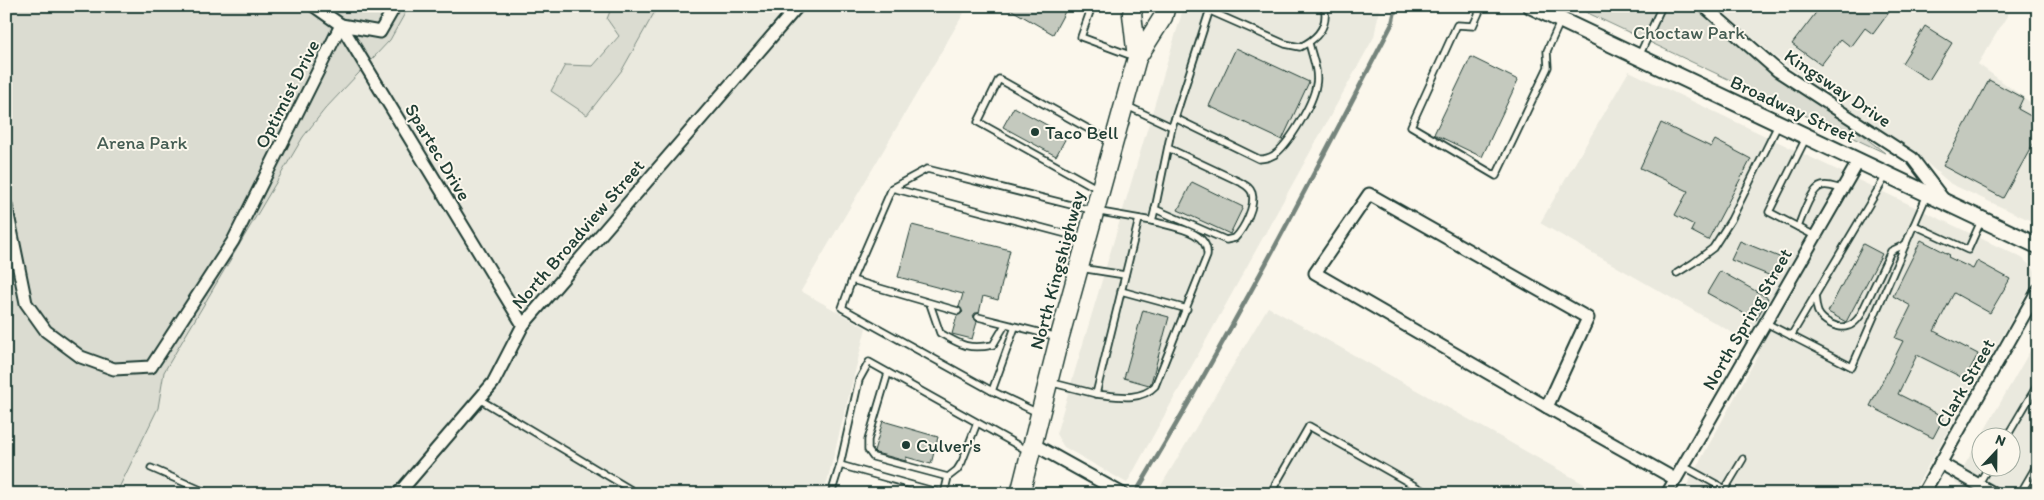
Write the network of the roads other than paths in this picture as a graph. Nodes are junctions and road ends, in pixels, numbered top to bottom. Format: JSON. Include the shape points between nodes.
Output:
{"nodes":[{"id":1,"x":314,"y":6,"type":"edge"},
{"id":2,"x":395,"y":6,"type":"edge"},
{"id":3,"x":798,"y":6,"type":"edge"},
{"id":4,"x":1092,"y":6,"type":"edge"},
{"id":5,"x":1134,"y":6,"type":"edge"},
{"id":6,"x":1166,"y":6,"type":"edge"},
{"id":7,"x":1324,"y":6,"type":"edge"},
{"id":8,"x":1482,"y":6,"type":"edge"},
{"id":9,"x":1531,"y":6,"type":"edge"},
{"id":10,"x":1662,"y":6,"type":"edge"},
{"id":11,"x":1704,"y":6,"type":"edge"},
{"id":12,"x":1210,"y":9,"type":"edge"},
{"id":13,"x":1560,"y":20,"type":"junction"},
{"id":14,"x":341,"y":25,"type":"junction"},
{"id":15,"x":1309,"y":43,"type":"junction"},
{"id":16,"x":1137,"y":58,"type":"junction"},
{"id":17,"x":1638,"y":58,"type":"junction"},
{"id":18,"x":1124,"y":105,"type":"junction"},
{"id":19,"x":1174,"y":118,"type":"junction"},
{"id":20,"x":1778,"y":124,"type":"junction"},
{"id":21,"x":1172,"y":128,"type":"junction"},
{"id":22,"x":1806,"y":138,"type":"junction"},
{"id":23,"x":1113,"y":143,"type":"junction"},
{"id":24,"x":1168,"y":148,"type":"junction"},
{"id":25,"x":1858,"y":162,"type":"junction"},
{"id":26,"x":1886,"y":176,"type":"junction"},
{"id":27,"x":892,"y":188,"type":"junction"},
{"id":28,"x":1842,"y":189,"type":"junction"},
{"id":29,"x":1100,"y":190,"type":"junction"},
{"id":30,"x":1927,"y":195,"type":"junction"},
{"id":31,"x":1947,"y":204,"type":"junction"},
{"id":32,"x":6,"y":205,"type":"edge"},
{"id":33,"x":1155,"y":209,"type":"junction"},
{"id":34,"x":1095,"y":211,"type":"junction"},
{"id":35,"x":1139,"y":219,"type":"junction"},
{"id":36,"x":1982,"y":220,"type":"junction"},
{"id":37,"x":1152,"y":221,"type":"junction"},
{"id":38,"x":1914,"y":225,"type":"junction"},
{"id":39,"x":1798,"y":227,"type":"junction"},
{"id":40,"x":1815,"y":236,"type":"junction"},
{"id":41,"x":1087,"y":240,"type":"junction"},
{"id":42,"x":1906,"y":244,"type":"junction"},
{"id":43,"x":2038,"y":246,"type":"edge"},
{"id":44,"x":1080,"y":268,"type":"junction"},
{"id":45,"x":1677,"y":272,"type":"dead end"},
{"id":46,"x":1125,"y":275,"type":"junction"},
{"id":47,"x":852,"y":280,"type":"junction"},
{"id":48,"x":2038,"y":290,"type":"edge"},
{"id":49,"x":1121,"y":291,"type":"junction"},
{"id":50,"x":1815,"y":296,"type":"junction"},
{"id":51,"x":930,"y":304,"type":"junction"},
{"id":52,"x":1187,"y":309,"type":"junction"},
{"id":53,"x":958,"y":311,"type":"dead end"},
{"id":54,"x":978,"y":317,"type":"dead end"},
{"id":55,"x":1766,"y":323,"type":"junction"},
{"id":56,"x":522,"y":325,"type":"junction"},
{"id":57,"x":1005,"y":325,"type":"junction"},
{"id":58,"x":1015,"y":327,"type":"junction"},
{"id":59,"x":1791,"y":336,"type":"junction"},
{"id":60,"x":1060,"y":337,"type":"junction"},
{"id":61,"x":888,"y":373,"type":"junction"},
{"id":62,"x":1049,"y":382,"type":"junction"},
{"id":63,"x":2038,"y":384,"type":"edge"},
{"id":64,"x":992,"y":391,"type":"junction"},
{"id":65,"x":1096,"y":394,"type":"junction"},
{"id":66,"x":479,"y":399,"type":"junction"},
{"id":67,"x":1547,"y":407,"type":"junction"},
{"id":68,"x":1040,"y":415,"type":"junction"},
{"id":69,"x":977,"y":423,"type":"junction"},
{"id":70,"x":2012,"y":428,"type":"edge"},
{"id":71,"x":1032,"y":448,"type":"junction"},
{"id":72,"x":1743,"y":459,"type":"dead end"},
{"id":73,"x":1940,"y":463,"type":"junction"},
{"id":74,"x":2038,"y":463,"type":"edge"},
{"id":75,"x":840,"y":465,"type":"junction"},
{"id":76,"x":1683,"y":466,"type":"junction"},
{"id":77,"x":152,"y":468,"type":"dead end"},
{"id":78,"x":948,"y":477,"type":"junction"},
{"id":79,"x":1982,"y":478,"type":"edge"},
{"id":80,"x":1675,"y":479,"type":"junction"},
{"id":81,"x":1978,"y":485,"type":"junction"},
{"id":82,"x":1725,"y":489,"type":"junction"},
{"id":83,"x":939,"y":493,"type":"edge"},
{"id":84,"x":210,"y":494,"type":"edge"},
{"id":85,"x":398,"y":494,"type":"edge"},
{"id":86,"x":638,"y":494,"type":"edge"},
{"id":87,"x":830,"y":494,"type":"edge"},
{"id":88,"x":1020,"y":494,"type":"edge"},
{"id":89,"x":1123,"y":494,"type":"edge"},
{"id":90,"x":1270,"y":494,"type":"edge"},
{"id":91,"x":1429,"y":494,"type":"edge"},
{"id":92,"x":1667,"y":494,"type":"edge"},
{"id":93,"x":1704,"y":494,"type":"edge"},
{"id":94,"x":1923,"y":494,"type":"edge"},
{"id":95,"x":1995,"y":494,"type":"edge"},
{"id":96,"x":2020,"y":494,"type":"edge"}],
"edges":[{"from":1,"to":14,"type":"street","name":"Spartec Drive"},
{"from":2,"to":14,"type":"street","name":"Optimist Drive","via":[[380,32]]},
{"from":3,"to":56,"type":"street","name":"North Broadview Street"},
{"from":4,"to":16,"type":"lane","via":[[1081,37]]},
{"from":5,"to":16,"type":"main road","name":"North Kingshighway"},
{"from":6,"to":16,"type":"main road","name":"North Kingshighway","via":[[1163,17]]},
{"from":7,"to":15,"type":"lane","via":[[1324,23]]},
{"from":8,"to":13,"type":"lane","via":[[1473,26],[1457,25],[1411,126],[1496,176],[1548,67],[1547,51]]},
{"from":9,"to":13,"type":"main road","name":"Broadway Street"},
{"from":10,"to":17,"type":"lane"},
{"from":11,"to":31,"type":"street","name":"Kingsway Drive","via":[[1778,70],[1912,158]]},
{"from":12,"to":15,"type":"lane","via":[[1285,44],[1300,47]]},
{"from":12,"to":19,"type":"lane"},
{"from":13,"to":17,"type":"main road","name":"Broadway Street"},
{"from":14,"to":32,"type":"street","name":"Optimist Drive","via":[[233,240],[151,367],[114,369],[82,358],[46,331],[26,303]]},
{"from":14,"to":56,"type":"street","name":"Spartec Drive"},
{"from":15,"to":19,"type":"lane","via":[[1316,76],[1314,92],[1304,116],[1272,156],[1259,159]]},
{"from":16,"to":18,"type":"main road","name":"North Kingshighway"},
{"from":17,"to":20,"type":"main road","name":"Broadway Street"},
{"from":18,"to":21,"type":"lane"},
{"from":18,"to":23,"type":"main road","name":"North Kingshighway"},
{"from":19,"to":21,"type":"lane"},
{"from":20,"to":22,"type":"main road","name":"Broadway Street"},
{"from":20,"to":45,"type":"lane","via":[[1731,220],[1713,248]]},
{"from":21,"to":24,"type":"lane"},
{"from":22,"to":25,"type":"main road","name":"Broadway Street"},
{"from":22,"to":39,"type":"lane","via":[[1769,212]]},
{"from":23,"to":29,"type":"main road","name":"North Kingshighway"},
{"from":23,"to":29,"type":"lane","via":[[999,79],[978,122]]},
{"from":24,"to":33,"type":"lane"},
{"from":24,"to":33,"type":"lane","via":[[1250,188],[1252,208],[1232,240]]},
{"from":25,"to":26,"type":"main road","name":"Broadway Street"},
{"from":25,"to":28,"type":"street","name":"North Spring Street"},
{"from":26,"to":30,"type":"main road","name":"Broadway Street"},
{"from":26,"to":50,"type":"lane"},
{"from":27,"to":34,"type":"lane","via":[[927,169]]},
{"from":27,"to":41,"type":"lane"},
{"from":27,"to":47,"type":"lane"},
{"from":28,"to":39,"type":"lane","via":[[1819,187],[1812,194]]},
{"from":28,"to":40,"type":"street","name":"North Spring Street"},
{"from":29,"to":34,"type":"main road","name":"North Kingshighway"},
{"from":30,"to":31,"type":"main road","name":"Broadway Street"},
{"from":30,"to":38,"type":"lane"},
{"from":31,"to":36,"type":"main road","name":"Broadway Street"},
{"from":33,"to":37,"type":"lane"},
{"from":34,"to":35,"type":"lane"},
{"from":34,"to":41,"type":"main road","name":"North Kingshighway"},
{"from":35,"to":37,"type":"lane"},
{"from":35,"to":46,"type":"lane"},
{"from":36,"to":38,"type":"lane","via":[[1968,250]]},
{"from":36,"to":43,"type":"main road","name":"Broadway Street"},
{"from":37,"to":52,"type":"lane","via":[[1196,235],[1208,250]]},
{"from":38,"to":42,"type":"lane"},
{"from":39,"to":40,"type":"lane"},
{"from":40,"to":55,"type":"street","name":"North Spring Street"},
{"from":41,"to":44,"type":"main road","name":"North Kingshighway"},
{"from":42,"to":50,"type":"lane","via":[[1891,250],[1860,316],[1847,327],[1835,326],[1824,320],[1818,312]]},
{"from":42,"to":59,"type":"lane","via":[[1852,368]]},
{"from":44,"to":46,"type":"lane"},
{"from":44,"to":60,"type":"main road","name":"North Kingshighway"},
{"from":46,"to":49,"type":"lane"},
{"from":47,"to":51,"type":"lane"},
{"from":47,"to":64,"type":"lane","via":[[842,308]]},
{"from":48,"to":73,"type":"street","name":"Clark Street"},
{"from":49,"to":52,"type":"lane"},
{"from":49,"to":65,"type":"lane"},
{"from":50,"to":59,"type":"lane"},
{"from":51,"to":53,"type":"lane"},
{"from":51,"to":57,"type":"lane","via":[[940,333],[960,344],[976,348],[992,345]]},
{"from":52,"to":65,"type":"lane","via":[[1161,376],[1150,392],[1134,397]]},
{"from":54,"to":57,"type":"lane"},
{"from":55,"to":59,"type":"lane"},
{"from":55,"to":76,"type":"street","name":"North Spring Street"},
{"from":56,"to":66,"type":"street","name":"North Broadview Street","via":[[493,384]]},
{"from":57,"to":58,"type":"lane"},
{"from":58,"to":60,"type":"lane"},
{"from":58,"to":64,"type":"lane"},
{"from":60,"to":62,"type":"main road","name":"North Kingshighway"},
{"from":61,"to":69,"type":"lane"},
{"from":61,"to":75,"type":"lane","via":[[869,362],[859,380]]},
{"from":61,"to":78,"type":"lane","via":[[868,440],[868,450],[873,457]]},
{"from":62,"to":65,"type":"lane"},
{"from":62,"to":68,"type":"main road","name":"North Kingshighway"},
{"from":63,"to":70,"type":"lane"},
{"from":64,"to":68,"type":"lane"},
{"from":66,"to":85,"type":"street","name":"North Broadview Street"},
{"from":66,"to":86,"type":"lane"},
{"from":67,"to":67,"type":"street","via":[[1316,273],[1369,194],[1588,318]]},
{"from":67,"to":80,"type":"street"},
{"from":68,"to":71,"type":"main road","name":"North Kingshighway"},
{"from":69,"to":71,"type":"lane"},
{"from":69,"to":78,"type":"lane","via":[[962,462]]},
{"from":71,"to":88,"type":"main road","name":"North Kingshighway"},
{"from":71,"to":89,"type":"street"},
{"from":72,"to":82,"type":"lane"},
{"from":73,"to":81,"type":"street"},
{"from":73,"to":94,"type":"street","name":"Clark Street"},
{"from":74,"to":96,"type":"lane"},
{"from":75,"to":83,"type":"lane"},
{"from":75,"to":87,"type":"lane"},
{"from":76,"to":80,"type":"street","name":"North Spring Street"},
{"from":76,"to":82,"type":"lane"},
{"from":77,"to":84,"type":"lane"},
{"from":78,"to":83,"type":"lane","via":[[944,494]]},
{"from":79,"to":81,"type":"lane"},
{"from":80,"to":92,"type":"street","name":"North Spring Street"},
{"from":81,"to":95,"type":"street"},
{"from":82,"to":93,"type":"lane"},
{"from":90,"to":91,"type":"lane","via":[[1309,426]]}]}
